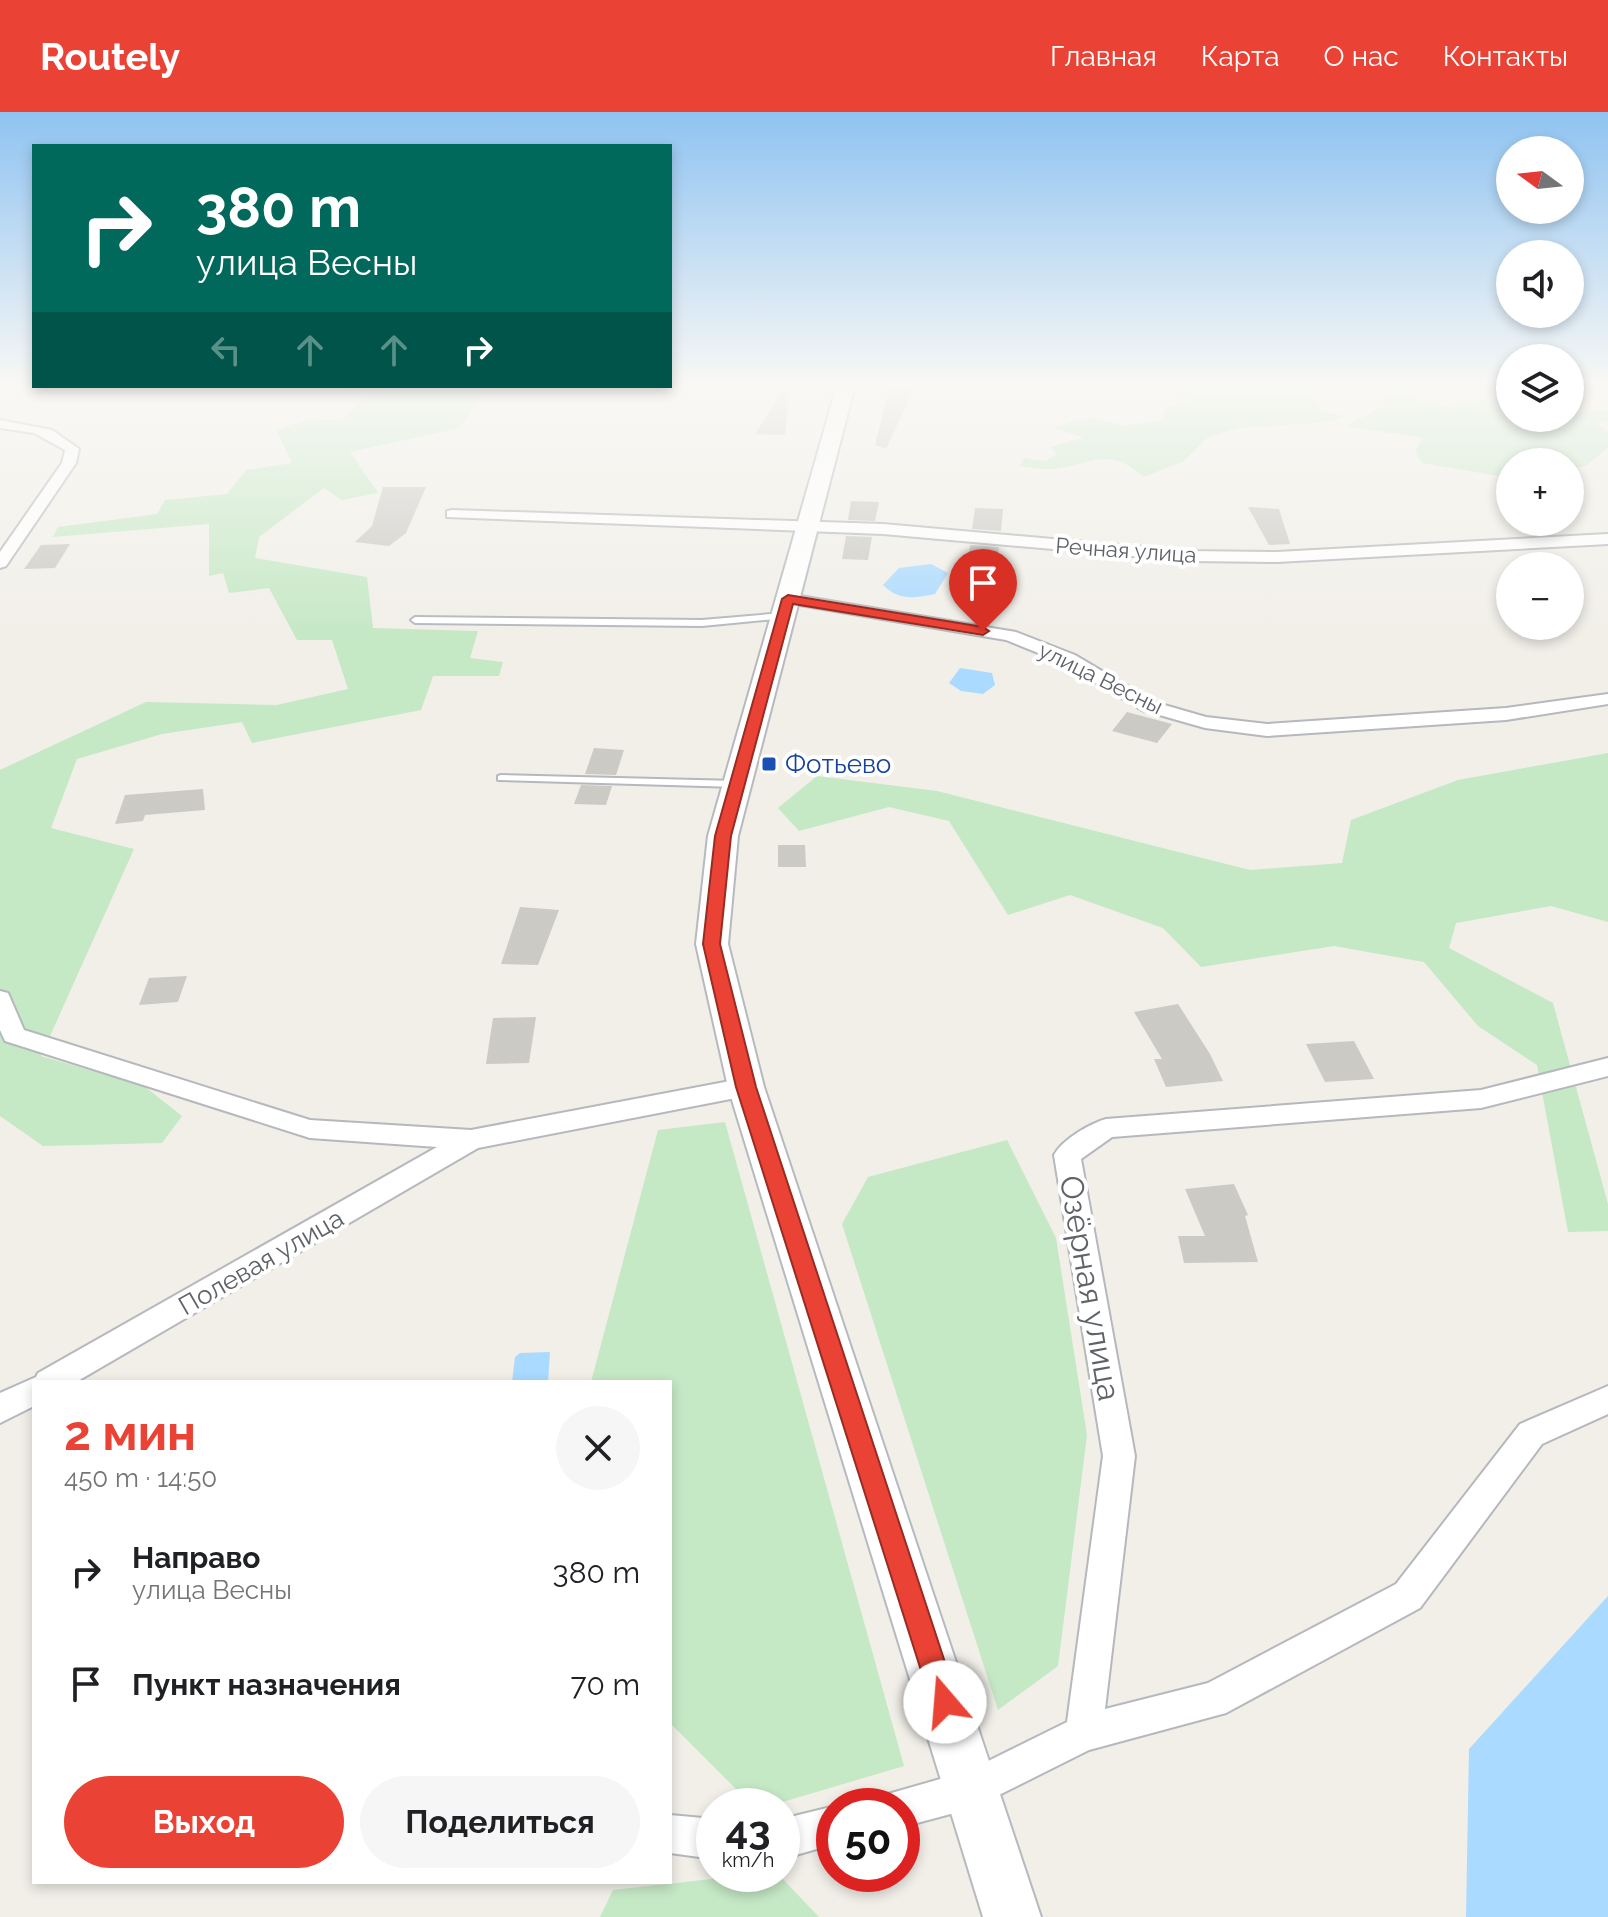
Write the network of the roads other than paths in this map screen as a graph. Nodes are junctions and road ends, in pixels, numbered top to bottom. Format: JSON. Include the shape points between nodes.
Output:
{"nodes":[{"id":1,"x":65,"y":469,"type":"edge"},
{"id":2,"x":823,"y":469,"type":"edge"},
{"id":3,"x":452,"y":514,"type":"dead end"},
{"id":4,"x":808,"y":525,"type":"junction"},
{"id":5,"x":1608,"y":539,"type":"edge"},
{"id":6,"x":0,"y":563,"type":"edge"},
{"id":7,"x":786,"y":608,"type":"junction"},
{"id":8,"x":415,"y":620,"type":"dead end"},
{"id":9,"x":1608,"y":699,"type":"edge"},
{"id":10,"x":501,"y":778,"type":"dead end"},
{"id":11,"x":737,"y":784,"type":"junction"},
{"id":12,"x":0,"y":999,"type":"edge"},
{"id":13,"x":1608,"y":1067,"type":"edge"},
{"id":14,"x":746,"y":1087,"type":"junction"},
{"id":15,"x":471,"y":1140,"type":"junction"},
{"id":16,"x":52,"y":1380,"type":"edge"},
{"id":17,"x":32,"y":1391,"type":"edge"},
{"id":18,"x":1608,"y":1399,"type":"edge"},
{"id":19,"x":0,"y":1409,"type":"edge"},
{"id":20,"x":1084,"y":1733,"type":"junction"},
{"id":21,"x":973,"y":1789,"type":"junction"},
{"id":22,"x":920,"y":1803,"type":"edge"},
{"id":23,"x":672,"y":1834,"type":"edge"},
{"id":24,"x":696,"y":1837,"type":"edge"},
{"id":25,"x":1012,"y":1917,"type":"edge"}],
"edges":[{"from":1,"to":6,"type":"street"},
{"from":2,"to":4,"type":"main road"},
{"from":3,"to":4,"type":"street","name":"Речная улица"},
{"from":4,"to":5,"type":"street","name":"Речная улица","via":[[1188,556],[1293,556]]},
{"from":4,"to":7,"type":"main road"},
{"from":7,"to":8,"type":"lane","via":[[702,623]]},
{"from":7,"to":9,"type":"street","name":"улица Весны","via":[[1010,636],[1069,659],[1148,706],[1205,722],[1267,730],[1506,714]]},
{"from":7,"to":11,"type":"main road"},
{"from":10,"to":11,"type":"lane"},
{"from":11,"to":14,"type":"main road","via":[[723,836],[712,944]]},
{"from":12,"to":15,"type":"street","via":[[14,1035],[310,1129]]},
{"from":13,"to":20,"type":"street","name":"Озёрная улица","via":[[1481,1099],[1106,1128],[1067,1155],[1119,1456]]},
{"from":14,"to":15,"type":"street"},
{"from":14,"to":21,"type":"main road"},
{"from":15,"to":16,"type":"street","name":"Полевая улица"},
{"from":17,"to":19,"type":"street"},
{"from":18,"to":20,"type":"street","via":[[1531,1434],[1408,1596],[1213,1700]]},
{"from":20,"to":21,"type":"street"},
{"from":21,"to":22,"type":"street"},
{"from":21,"to":25,"type":"main road"},
{"from":23,"to":24,"type":"street"}]}
